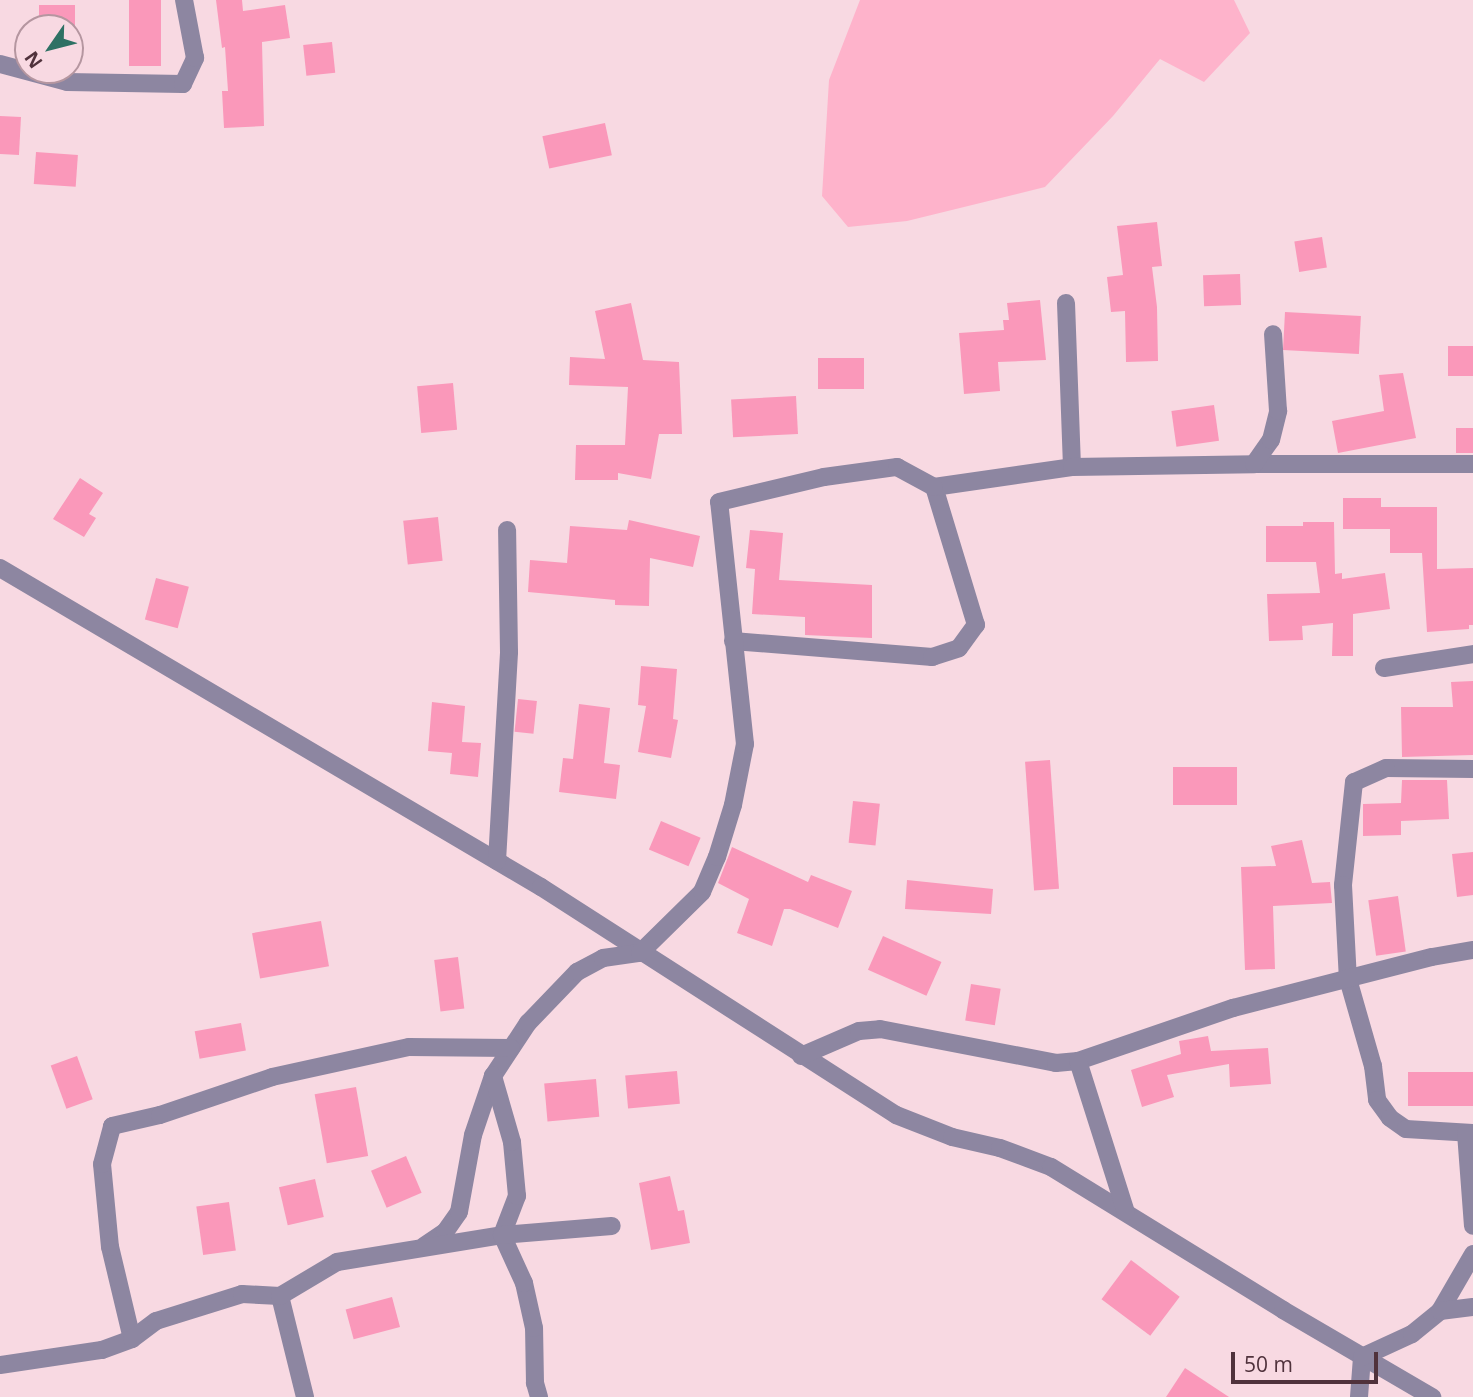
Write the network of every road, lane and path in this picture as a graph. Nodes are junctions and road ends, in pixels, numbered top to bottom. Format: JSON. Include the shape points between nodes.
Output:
{"nodes":[{"id":1,"x":184,"y":0,"type":"edge"},
{"id":2,"x":0,"y":64,"type":"edge"},
{"id":3,"x":1066,"y":303,"type":"dead end"},
{"id":4,"x":1273,"y":334,"type":"dead end"},
{"id":5,"x":1254,"y":464,"type":"junction"},
{"id":6,"x":1473,"y":464,"type":"edge"},
{"id":7,"x":1072,"y":467,"type":"junction"},
{"id":8,"x":934,"y":488,"type":"junction"},
{"id":9,"x":507,"y":530,"type":"dead end"},
{"id":10,"x":0,"y":568,"type":"edge"},
{"id":11,"x":733,"y":640,"type":"junction"},
{"id":12,"x":1473,"y":654,"type":"edge"},
{"id":13,"x":1384,"y":668,"type":"dead end"},
{"id":14,"x":1473,"y":769,"type":"edge"},
{"id":15,"x":497,"y":861,"type":"junction"},
{"id":16,"x":1473,"y":950,"type":"edge"},
{"id":17,"x":640,"y":953,"type":"junction"},
{"id":18,"x":1349,"y":979,"type":"junction"},
{"id":19,"x":511,"y":1048,"type":"junction"},
{"id":20,"x":801,"y":1056,"type":"junction"},
{"id":21,"x":1078,"y":1061,"type":"junction"},
{"id":22,"x":493,"y":1076,"type":"junction"},
{"id":23,"x":1469,"y":1133,"type":"edge"},
{"id":24,"x":1126,"y":1212,"type":"junction"},
{"id":25,"x":612,"y":1226,"type":"dead end"},
{"id":26,"x":1473,"y":1226,"type":"edge"},
{"id":27,"x":502,"y":1235,"type":"junction"},
{"id":28,"x":424,"y":1246,"type":"junction"},
{"id":29,"x":1473,"y":1254,"type":"edge"},
{"id":30,"x":280,"y":1296,"type":"junction"},
{"id":31,"x":1473,"y":1307,"type":"edge"},
{"id":32,"x":1440,"y":1311,"type":"junction"},
{"id":33,"x":132,"y":1339,"type":"junction"},
{"id":34,"x":1362,"y":1357,"type":"junction"},
{"id":35,"x":0,"y":1365,"type":"edge"},
{"id":36,"x":305,"y":1397,"type":"edge"},
{"id":37,"x":539,"y":1397,"type":"edge"},
{"id":38,"x":1359,"y":1397,"type":"edge"},
{"id":39,"x":1432,"y":1397,"type":"edge"}],
"edges":[{"from":1,"to":2,"type":"street","via":[[195,58],[183,84],[67,82]]},
{"from":3,"to":7,"type":"street"},
{"from":4,"to":5,"type":"street","via":[[1278,411],[1271,440]]},
{"from":5,"to":6,"type":"street"},
{"from":5,"to":7,"type":"street"},
{"from":7,"to":8,"type":"street"},
{"from":8,"to":11,"type":"street","via":[[897,467],[824,477],[719,502]]},
{"from":8,"to":11,"type":"street","via":[[976,625],[959,648],[932,657]]},
{"from":9,"to":15,"type":"street","via":[[509,652]]},
{"from":10,"to":15,"type":"street"},
{"from":11,"to":17,"type":"street","via":[[745,744],[733,805],[702,892]]},
{"from":12,"to":13,"type":"street"},
{"from":14,"to":18,"type":"street","via":[[1386,768],[1354,782],[1343,885]]},
{"from":15,"to":17,"type":"street"},
{"from":16,"to":18,"type":"street"},
{"from":17,"to":19,"type":"street","via":[[603,958],[577,972],[528,1023]]},
{"from":17,"to":20,"type":"street"},
{"from":18,"to":21,"type":"street","via":[[1233,1008]]},
{"from":18,"to":23,"type":"street","via":[[1373,1066],[1377,1100],[1390,1118],[1406,1129]]},
{"from":19,"to":22,"type":"street"},
{"from":19,"to":33,"type":"street","via":[[409,1047],[272,1077],[160,1115],[112,1126],[102,1164],[107,1219]]},
{"from":20,"to":21,"type":"street","via":[[859,1031],[880,1030],[1056,1063]]},
{"from":20,"to":24,"type":"street","via":[[895,1115],[1051,1167]]},
{"from":21,"to":24,"type":"street"},
{"from":22,"to":27,"type":"street","via":[[513,1142],[517,1196]]},
{"from":22,"to":28,"type":"street","via":[[473,1135],[458,1212],[445,1232]]},
{"from":23,"to":26,"type":"street"},
{"from":24,"to":34,"type":"street"},
{"from":25,"to":27,"type":"street"},
{"from":27,"to":28,"type":"street"},
{"from":27,"to":37,"type":"street","via":[[527,1294]]},
{"from":28,"to":30,"type":"street","via":[[337,1262]]},
{"from":29,"to":32,"type":"street"},
{"from":30,"to":33,"type":"street","via":[[242,1294],[156,1321]]},
{"from":30,"to":36,"type":"street"},
{"from":31,"to":32,"type":"street"},
{"from":32,"to":34,"type":"street","via":[[1412,1334]]},
{"from":33,"to":35,"type":"street","via":[[102,1350]]},
{"from":34,"to":38,"type":"street"},
{"from":34,"to":39,"type":"street"}]}
